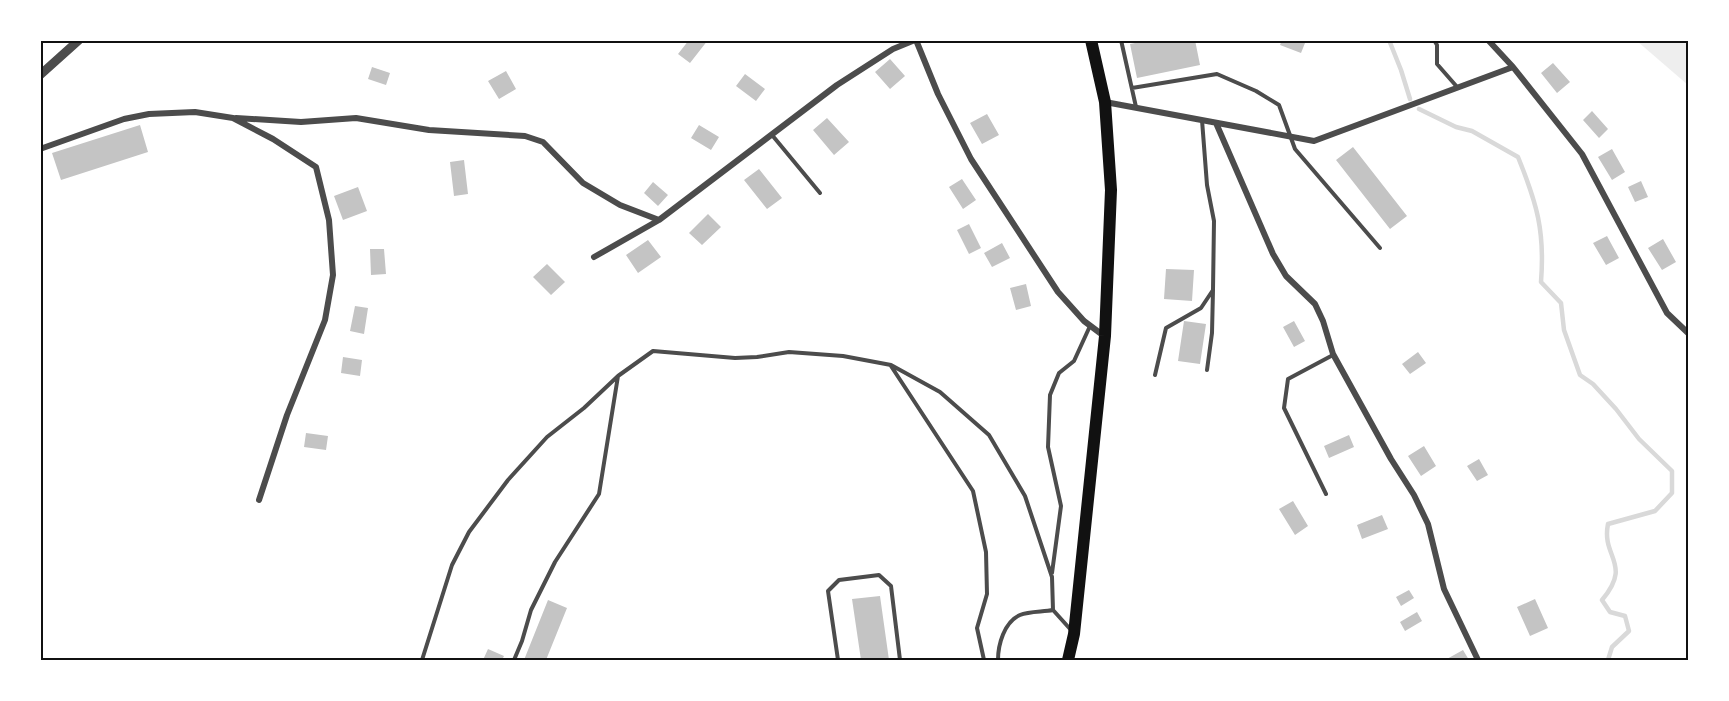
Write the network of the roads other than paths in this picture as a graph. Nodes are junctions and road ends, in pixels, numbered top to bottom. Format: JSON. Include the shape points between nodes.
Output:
{"nodes":[{"id":1,"x":79,"y":40,"type":"edge"},
{"id":2,"x":916,"y":40,"type":"edge"},
{"id":3,"x":1091,"y":40,"type":"edge"},
{"id":4,"x":1121,"y":40,"type":"edge"},
{"id":5,"x":1434,"y":40,"type":"edge"},
{"id":6,"x":1488,"y":40,"type":"edge"},
{"id":7,"x":1512,"y":68,"type":"junction"},
{"id":8,"x":40,"y":75,"type":"edge"},
{"id":9,"x":1132,"y":88,"type":"junction"},
{"id":10,"x":1459,"y":88,"type":"junction"},
{"id":11,"x":1105,"y":102,"type":"junction"},
{"id":12,"x":1136,"y":108,"type":"junction"},
{"id":13,"x":233,"y":118,"type":"junction"},
{"id":14,"x":1202,"y":120,"type":"junction"},
{"id":15,"x":1216,"y":123,"type":"junction"},
{"id":16,"x":772,"y":135,"type":"junction"},
{"id":17,"x":1291,"y":137,"type":"junction"},
{"id":18,"x":40,"y":149,"type":"edge"},
{"id":19,"x":820,"y":193,"type":"dead end"},
{"id":20,"x":659,"y":220,"type":"junction"},
{"id":21,"x":1380,"y":248,"type":"dead end"},
{"id":22,"x":594,"y":257,"type":"dead end"},
{"id":23,"x":1213,"y":290,"type":"junction"},
{"id":24,"x":1090,"y":326,"type":"junction"},
{"id":25,"x":1689,"y":333,"type":"edge"},
{"id":26,"x":1105,"y":336,"type":"junction"},
{"id":27,"x":1333,"y":354,"type":"junction"},
{"id":28,"x":891,"y":365,"type":"junction"},
{"id":29,"x":1207,"y":370,"type":"dead end"},
{"id":30,"x":1155,"y":375,"type":"dead end"},
{"id":31,"x":618,"y":376,"type":"junction"},
{"id":32,"x":1326,"y":494,"type":"dead end"},
{"id":33,"x":259,"y":500,"type":"dead end"},
{"id":34,"x":1052,"y":577,"type":"junction"},
{"id":35,"x":1053,"y":610,"type":"junction"},
{"id":36,"x":1074,"y":634,"type":"junction"},
{"id":37,"x":422,"y":660,"type":"edge"},
{"id":38,"x":514,"y":660,"type":"edge"},
{"id":39,"x":838,"y":660,"type":"edge"},
{"id":40,"x":900,"y":660,"type":"edge"},
{"id":41,"x":984,"y":660,"type":"edge"},
{"id":42,"x":998,"y":660,"type":"edge"},
{"id":43,"x":1068,"y":660,"type":"edge"},
{"id":44,"x":1478,"y":660,"type":"edge"}],
"edges":[{"from":1,"to":8,"type":"street"},
{"from":2,"to":16,"type":"street","via":[[893,48]]},
{"from":2,"to":24,"type":"street","via":[[971,159],[1058,292]]},
{"from":3,"to":11,"type":"main road"},
{"from":4,"to":9,"type":"lane"},
{"from":5,"to":10,"type":"lane","via":[[1437,64]]},
{"from":6,"to":7,"type":"street"},
{"from":7,"to":10,"type":"street"},
{"from":7,"to":25,"type":"street","via":[[1582,154],[1667,313]]},
{"from":9,"to":12,"type":"lane"},
{"from":9,"to":17,"type":"lane","via":[[1216,74],[1280,105]]},
{"from":10,"to":17,"type":"street","via":[[1314,141]]},
{"from":11,"to":12,"type":"street"},
{"from":11,"to":26,"type":"main road","via":[[1111,190]]},
{"from":12,"to":14,"type":"street"},
{"from":13,"to":18,"type":"street","via":[[195,112],[149,114]]},
{"from":13,"to":20,"type":"street","via":[[302,122],[356,118],[429,130],[525,136],[543,142],[583,183],[620,205]]},
{"from":13,"to":33,"type":"street","via":[[316,167],[329,220],[333,275],[325,320],[286,415]]},
{"from":14,"to":15,"type":"street"},
{"from":14,"to":23,"type":"lane","via":[[1214,220]]},
{"from":15,"to":17,"type":"street"},
{"from":15,"to":27,"type":"street","via":[[1273,254],[1286,276],[1315,304]]},
{"from":16,"to":19,"type":"lane"},
{"from":16,"to":20,"type":"street"},
{"from":17,"to":21,"type":"lane","via":[[1295,149]]},
{"from":20,"to":22,"type":"street"},
{"from":23,"to":29,"type":"lane"},
{"from":23,"to":30,"type":"lane","via":[[1201,308],[1166,328]]},
{"from":24,"to":26,"type":"street"},
{"from":24,"to":34,"type":"lane","via":[[1074,361],[1059,373],[1050,395],[1048,447],[1061,506]]},
{"from":26,"to":36,"type":"main road"},
{"from":27,"to":32,"type":"lane","via":[[1288,379],[1284,408]]},
{"from":27,"to":44,"type":"street","via":[[1428,524],[1444,589]]},
{"from":28,"to":31,"type":"lane","via":[[789,352],[735,358],[652,351]]},
{"from":28,"to":34,"type":"lane","via":[[940,392],[989,435],[1025,496]]},
{"from":28,"to":41,"type":"lane","via":[[973,491],[986,552],[987,594],[977,628]]},
{"from":31,"to":37,"type":"lane","via":[[547,437],[469,532],[452,565]]},
{"from":31,"to":38,"type":"lane","via":[[599,494],[555,562],[531,610]]},
{"from":34,"to":35,"type":"lane"},
{"from":35,"to":36,"type":"lane"},
{"from":35,"to":42,"type":"lane","via":[[1019,615],[1007,626]]},
{"from":36,"to":43,"type":"main road"},
{"from":39,"to":40,"type":"lane","via":[[828,591],[839,580],[879,575],[891,586]]}]}
